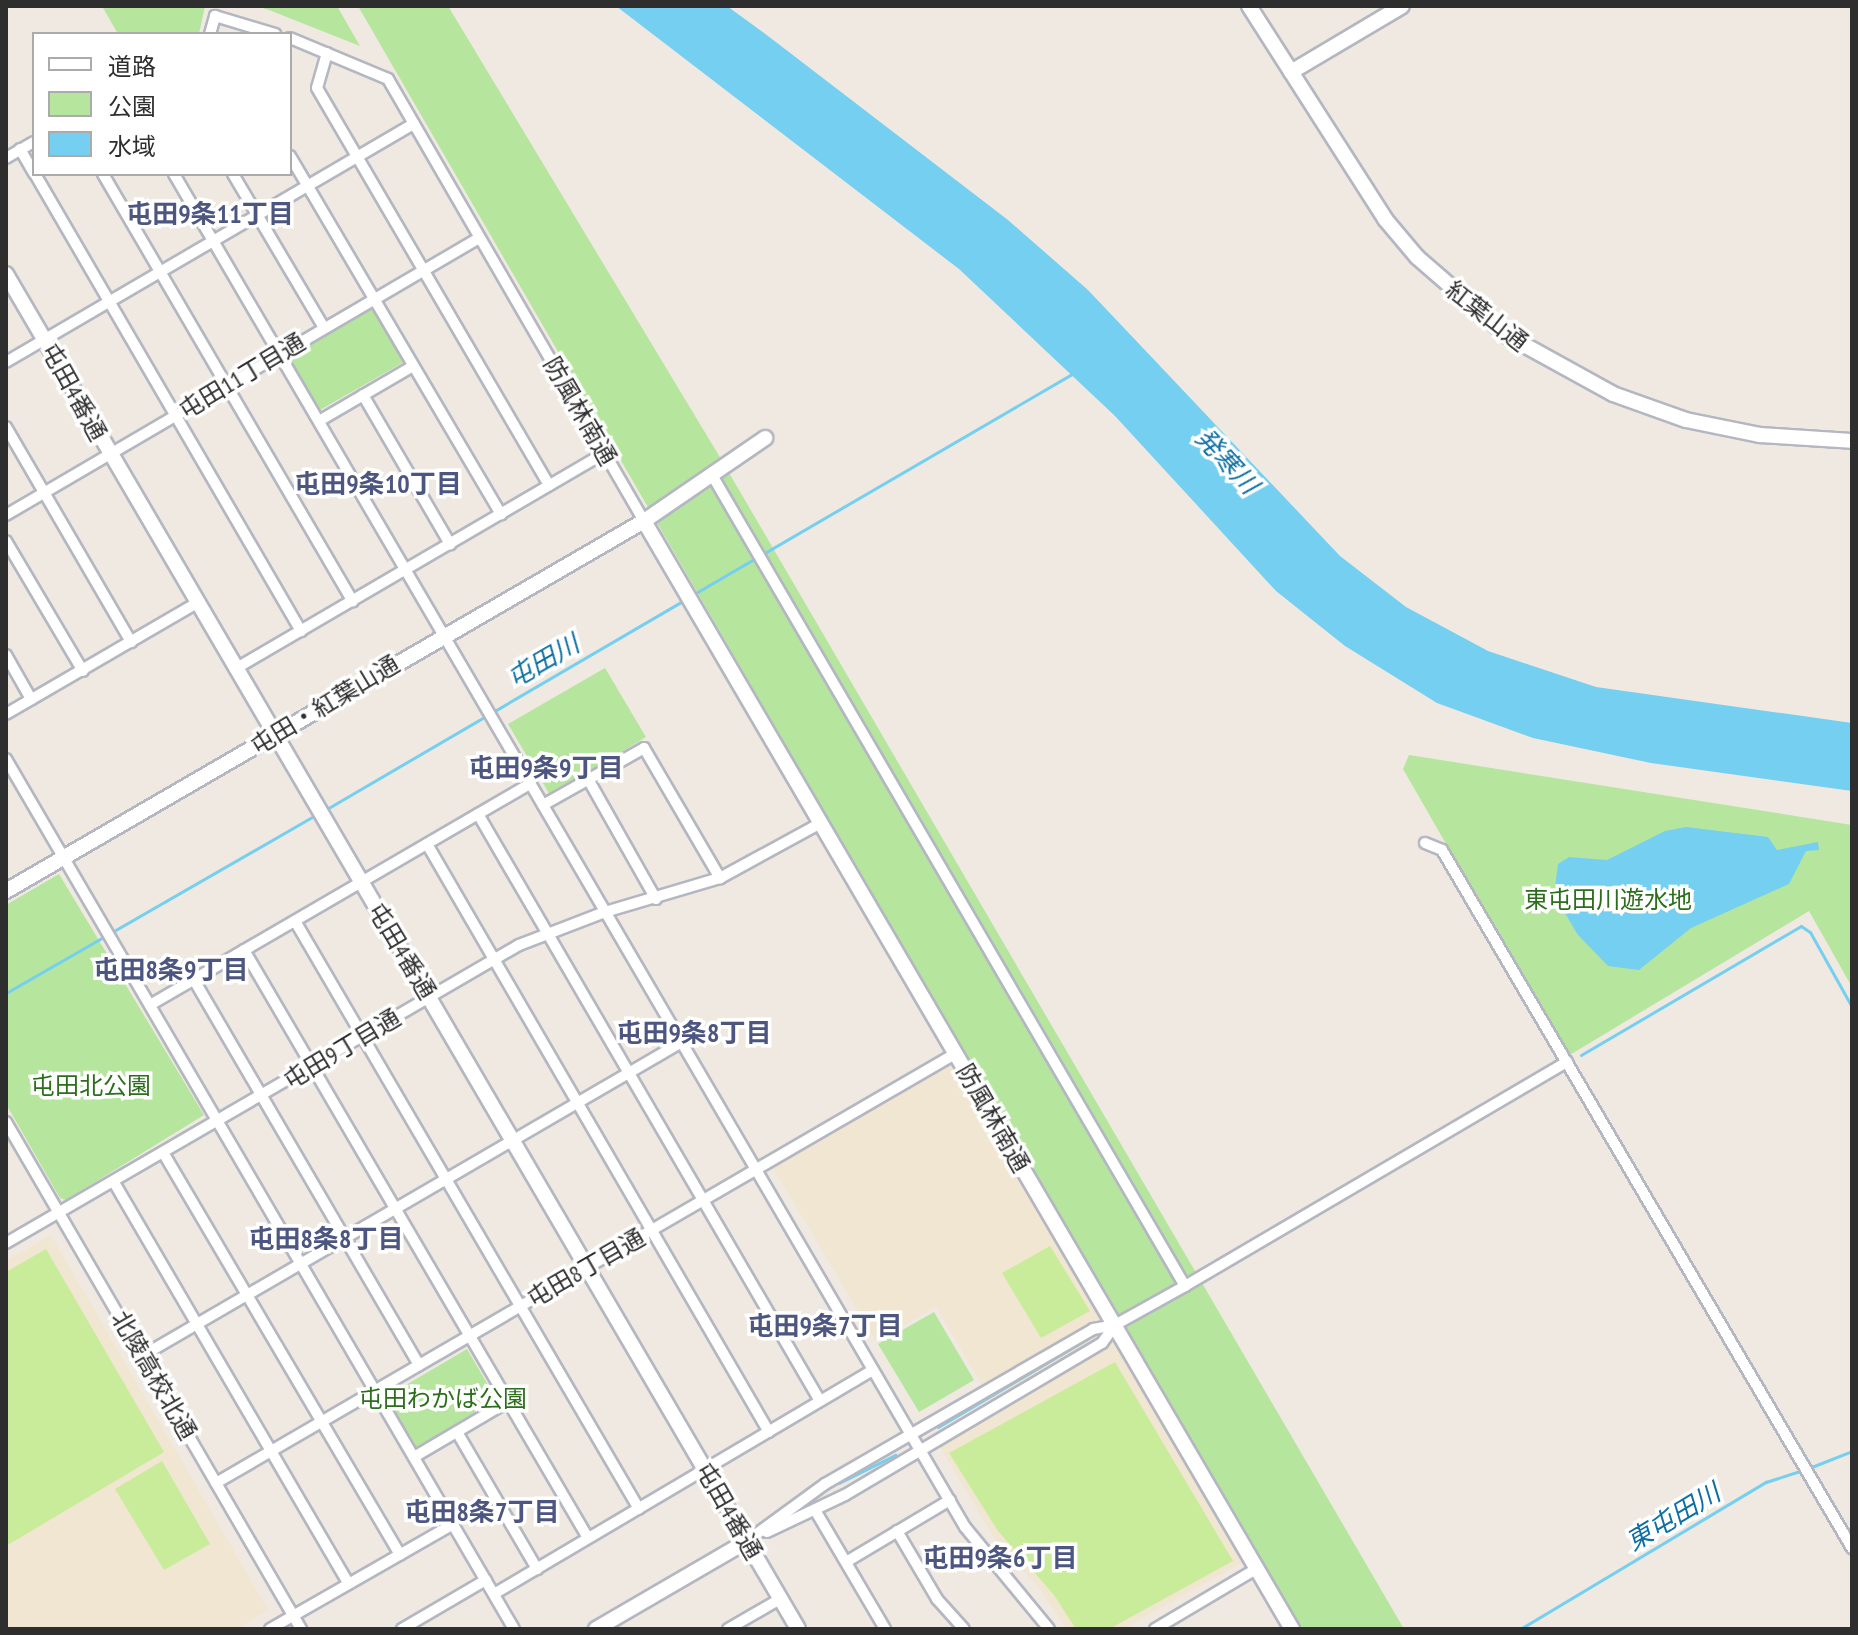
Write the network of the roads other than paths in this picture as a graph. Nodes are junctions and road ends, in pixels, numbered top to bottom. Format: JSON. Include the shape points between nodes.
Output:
{"nodes":[{"id":1,"x":1249,"y":6,"type":"edge"},
{"id":2,"x":1402,"y":6,"type":"edge"},
{"id":3,"x":211,"y":32,"type":"edge"},
{"id":4,"x":266,"y":32,"type":"edge"},
{"id":5,"x":292,"y":39,"type":"edge"},
{"id":6,"x":327,"y":53,"type":"junction"},
{"id":7,"x":1291,"y":72,"type":"junction"},
{"id":8,"x":414,"y":124,"type":"junction"},
{"id":9,"x":32,"y":143,"type":"edge"},
{"id":10,"x":20,"y":149,"type":"junction"},
{"id":11,"x":358,"y":156,"type":"junction"},
{"id":12,"x":6,"y":158,"type":"edge"},
{"id":13,"x":292,"y":159,"type":"edge"},
{"id":14,"x":32,"y":170,"type":"edge"},
{"id":15,"x":35,"y":176,"type":"edge"},
{"id":16,"x":104,"y":176,"type":"edge"},
{"id":17,"x":175,"y":176,"type":"edge"},
{"id":18,"x":234,"y":176,"type":"edge"},
{"id":19,"x":308,"y":186,"type":"junction"},
{"id":20,"x":257,"y":215,"type":"junction"},
{"id":21,"x":479,"y":238,"type":"junction"},
{"id":22,"x":213,"y":241,"type":"junction"},
{"id":23,"x":424,"y":270,"type":"junction"},
{"id":24,"x":160,"y":272,"type":"junction"},
{"id":25,"x":6,"y":274,"type":"edge"},
{"id":26,"x":374,"y":299,"type":"junction"},
{"id":27,"x":109,"y":302,"type":"junction"},
{"id":28,"x":324,"y":328,"type":"junction"},
{"id":29,"x":45,"y":339,"type":"junction"},
{"id":30,"x":280,"y":354,"type":"junction"},
{"id":31,"x":6,"y":362,"type":"edge"},
{"id":32,"x":413,"y":366,"type":"junction"},
{"id":33,"x":227,"y":385,"type":"junction"},
{"id":34,"x":363,"y":395,"type":"junction"},
{"id":35,"x":176,"y":416,"type":"junction"},
{"id":36,"x":319,"y":421,"type":"junction"},
{"id":37,"x":6,"y":427,"type":"edge"},
{"id":38,"x":765,"y":438,"type":"dead end"},
{"id":39,"x":1852,"y":441,"type":"edge"},
{"id":40,"x":604,"y":453,"type":"junction"},
{"id":41,"x":110,"y":455,"type":"junction"},
{"id":42,"x":712,"y":475,"type":"junction"},
{"id":43,"x":549,"y":485,"type":"junction"},
{"id":44,"x":44,"y":493,"type":"junction"},
{"id":45,"x":501,"y":514,"type":"junction"},
{"id":46,"x":6,"y":515,"type":"edge"},
{"id":47,"x":644,"y":521,"type":"junction"},
{"id":48,"x":6,"y":541,"type":"edge"},
{"id":49,"x":450,"y":544,"type":"junction"},
{"id":50,"x":405,"y":570,"type":"junction"},
{"id":51,"x":353,"y":601,"type":"junction"},
{"id":52,"x":197,"y":603,"type":"junction"},
{"id":53,"x":301,"y":631,"type":"junction"},
{"id":54,"x":443,"y":636,"type":"junction"},
{"id":55,"x":131,"y":642,"type":"junction"},
{"id":56,"x":6,"y":655,"type":"edge"},
{"id":57,"x":235,"y":669,"type":"junction"},
{"id":58,"x":83,"y":671,"type":"junction"},
{"id":59,"x":31,"y":699,"type":"junction"},
{"id":60,"x":6,"y":714,"type":"edge"},
{"id":61,"x":275,"y":735,"type":"junction"},
{"id":62,"x":6,"y":759,"type":"edge"},
{"id":63,"x":588,"y":779,"type":"junction"},
{"id":64,"x":530,"y":784,"type":"junction"},
{"id":65,"x":543,"y":805,"type":"junction"},
{"id":66,"x":478,"y":814,"type":"junction"},
{"id":67,"x":821,"y":823,"type":"junction"},
{"id":68,"x":1425,"y":843,"type":"dead end"},
{"id":69,"x":427,"y":844,"type":"junction"},
{"id":70,"x":64,"y":858,"type":"junction"},
{"id":71,"x":720,"y":878,"type":"junction"},
{"id":72,"x":361,"y":882,"type":"junction"},
{"id":73,"x":6,"y":891,"type":"edge"},
{"id":74,"x":656,"y":899,"type":"junction"},
{"id":75,"x":605,"y":912,"type":"junction"},
{"id":76,"x":295,"y":921,"type":"junction"},
{"id":77,"x":546,"y":932,"type":"junction"},
{"id":78,"x":244,"y":950,"type":"junction"},
{"id":79,"x":493,"y":960,"type":"junction"},
{"id":80,"x":194,"y":980,"type":"junction"},
{"id":81,"x":430,"y":998,"type":"junction"},
{"id":82,"x":150,"y":1005,"type":"junction"},
{"id":83,"x":364,"y":1037,"type":"junction"},
{"id":84,"x":682,"y":1042,"type":"junction"},
{"id":85,"x":955,"y":1054,"type":"junction"},
{"id":86,"x":1567,"y":1062,"type":"junction"},
{"id":87,"x":313,"y":1066,"type":"junction"},
{"id":88,"x":628,"y":1073,"type":"junction"},
{"id":89,"x":261,"y":1097,"type":"junction"},
{"id":90,"x":577,"y":1103,"type":"junction"},
{"id":91,"x":6,"y":1122,"type":"edge"},
{"id":92,"x":218,"y":1122,"type":"junction"},
{"id":93,"x":513,"y":1140,"type":"junction"},
{"id":94,"x":164,"y":1154,"type":"junction"},
{"id":95,"x":757,"y":1169,"type":"junction"},
{"id":96,"x":446,"y":1179,"type":"junction"},
{"id":97,"x":115,"y":1184,"type":"junction"},
{"id":98,"x":702,"y":1200,"type":"junction"},
{"id":99,"x":396,"y":1208,"type":"junction"},
{"id":100,"x":60,"y":1215,"type":"junction"},
{"id":101,"x":651,"y":1230,"type":"junction"},
{"id":102,"x":344,"y":1238,"type":"junction"},
{"id":103,"x":6,"y":1243,"type":"edge"},
{"id":104,"x":301,"y":1263,"type":"junction"},
{"id":105,"x":587,"y":1267,"type":"junction"},
{"id":106,"x":1185,"y":1286,"type":"junction"},
{"id":107,"x":247,"y":1295,"type":"junction"},
{"id":108,"x":521,"y":1306,"type":"junction"},
{"id":109,"x":197,"y":1324,"type":"junction"},
{"id":110,"x":1115,"y":1325,"type":"junction"},
{"id":111,"x":470,"y":1335,"type":"junction"},
{"id":112,"x":142,"y":1356,"type":"junction"},
{"id":113,"x":419,"y":1365,"type":"junction"},
{"id":114,"x":873,"y":1370,"type":"junction"},
{"id":115,"x":375,"y":1391,"type":"junction"},
{"id":116,"x":509,"y":1401,"type":"junction"},
{"id":117,"x":820,"y":1401,"type":"junction"},
{"id":118,"x":321,"y":1422,"type":"junction"},
{"id":119,"x":457,"y":1432,"type":"junction"},
{"id":120,"x":769,"y":1432,"type":"junction"},
{"id":121,"x":911,"y":1434,"type":"junction"},
{"id":122,"x":271,"y":1451,"type":"junction"},
{"id":123,"x":921,"y":1451,"type":"junction"},
{"id":124,"x":414,"y":1457,"type":"junction"},
{"id":125,"x":705,"y":1469,"type":"junction"},
{"id":126,"x":216,"y":1483,"type":"junction"},
{"id":127,"x":950,"y":1500,"type":"junction"},
{"id":128,"x":639,"y":1509,"type":"junction"},
{"id":129,"x":815,"y":1510,"type":"junction"},
{"id":130,"x":453,"y":1524,"type":"junction"},
{"id":131,"x":897,"y":1531,"type":"junction"},
{"id":132,"x":588,"y":1538,"type":"junction"},
{"id":133,"x":747,"y":1541,"type":"junction"},
{"id":134,"x":1852,"y":1548,"type":"edge"},
{"id":135,"x":400,"y":1555,"type":"junction"},
{"id":136,"x":846,"y":1562,"type":"junction"},
{"id":137,"x":537,"y":1569,"type":"junction"},
{"id":138,"x":1256,"y":1569,"type":"junction"},
{"id":139,"x":486,"y":1580,"type":"junction"},
{"id":140,"x":349,"y":1584,"type":"junction"},
{"id":141,"x":494,"y":1594,"type":"junction"},
{"id":142,"x":780,"y":1599,"type":"junction"},
{"id":143,"x":293,"y":1615,"type":"junction"},
{"id":144,"x":270,"y":1629,"type":"edge"},
{"id":145,"x":301,"y":1629,"type":"edge"},
{"id":146,"x":402,"y":1629,"type":"edge"},
{"id":147,"x":514,"y":1629,"type":"edge"},
{"id":148,"x":596,"y":1629,"type":"edge"},
{"id":149,"x":728,"y":1629,"type":"edge"},
{"id":150,"x":798,"y":1629,"type":"edge"},
{"id":151,"x":885,"y":1629,"type":"edge"},
{"id":152,"x":964,"y":1629,"type":"edge"},
{"id":153,"x":1049,"y":1629,"type":"edge"},
{"id":154,"x":1155,"y":1629,"type":"edge"},
{"id":155,"x":1292,"y":1629,"type":"edge"}],
"edges":[{"from":1,"to":7,"type":"street","name":"紅葉山通"},
{"from":2,"to":7,"type":"street"},
{"from":3,"to":4,"type":"street","via":[[215,16]]},
{"from":5,"to":6,"type":"street","name":"防風林南通"},
{"from":6,"to":8,"type":"street","name":"防風林南通","via":[[388,79]]},
{"from":6,"to":11,"type":"street","via":[[317,88]]},
{"from":7,"to":39,"type":"street","name":"紅葉山通","via":[[1401,238],[1463,300],[1518,342],[1613,394],[1686,420],[1760,435]]},
{"from":8,"to":11,"type":"street"},
{"from":8,"to":21,"type":"street","name":"防風林南通"},
{"from":9,"to":10,"type":"street"},
{"from":10,"to":12,"type":"street"},
{"from":10,"to":14,"type":"street"},
{"from":11,"to":19,"type":"street"},
{"from":11,"to":23,"type":"street"},
{"from":13,"to":19,"type":"street"},
{"from":15,"to":27,"type":"street"},
{"from":16,"to":24,"type":"street"},
{"from":17,"to":22,"type":"street"},
{"from":18,"to":20,"type":"street"},
{"from":19,"to":20,"type":"street"},
{"from":19,"to":26,"type":"street"},
{"from":20,"to":22,"type":"street"},
{"from":20,"to":28,"type":"street"},
{"from":21,"to":23,"type":"street","name":"屯田11丁目通"},
{"from":21,"to":40,"type":"street","name":"防風林南通"},
{"from":22,"to":24,"type":"street"},
{"from":22,"to":30,"type":"street"},
{"from":23,"to":26,"type":"street","name":"屯田11丁目通"},
{"from":23,"to":43,"type":"street"},
{"from":24,"to":27,"type":"street"},
{"from":24,"to":33,"type":"street"},
{"from":25,"to":29,"type":"street","name":"屯田4番通"},
{"from":26,"to":28,"type":"street","name":"屯田11丁目通"},
{"from":26,"to":32,"type":"street"},
{"from":27,"to":29,"type":"street"},
{"from":27,"to":35,"type":"street"},
{"from":28,"to":30,"type":"street","name":"屯田11丁目通"},
{"from":29,"to":31,"type":"street"},
{"from":29,"to":41,"type":"street","name":"屯田4番通"},
{"from":30,"to":33,"type":"street","name":"屯田11丁目通"},
{"from":30,"to":36,"type":"street"},
{"from":32,"to":34,"type":"street"},
{"from":32,"to":45,"type":"street"},
{"from":33,"to":35,"type":"street","name":"屯田11丁目通"},
{"from":33,"to":51,"type":"street"},
{"from":34,"to":36,"type":"street"},
{"from":34,"to":49,"type":"street"},
{"from":35,"to":41,"type":"street","name":"屯田11丁目通"},
{"from":35,"to":53,"type":"street"},
{"from":36,"to":50,"type":"street"},
{"from":37,"to":44,"type":"street"},
{"from":38,"to":42,"type":"street","name":"屯田・紅葉山通"},
{"from":40,"to":43,"type":"street"},
{"from":40,"to":47,"type":"street","name":"防風林南通"},
{"from":41,"to":44,"type":"street","name":"屯田11丁目通"},
{"from":41,"to":52,"type":"street","name":"屯田4番通"},
{"from":42,"to":47,"type":"street","name":"屯田・紅葉山通"},
{"from":42,"to":106,"type":"street"},
{"from":43,"to":45,"type":"street"},
{"from":44,"to":46,"type":"street","name":"屯田11丁目通"},
{"from":44,"to":55,"type":"street"},
{"from":45,"to":49,"type":"street"},
{"from":47,"to":54,"type":"street","name":"屯田・紅葉山通"},
{"from":47,"to":67,"type":"street","name":"防風林南通"},
{"from":48,"to":58,"type":"street"},
{"from":49,"to":50,"type":"street"},
{"from":50,"to":51,"type":"street"},
{"from":50,"to":54,"type":"street"},
{"from":51,"to":53,"type":"street"},
{"from":52,"to":55,"type":"street"},
{"from":52,"to":57,"type":"street","name":"屯田4番通"},
{"from":53,"to":57,"type":"street"},
{"from":54,"to":61,"type":"street","name":"屯田・紅葉山通"},
{"from":54,"to":64,"type":"street"},
{"from":55,"to":58,"type":"street"},
{"from":56,"to":59,"type":"street"},
{"from":57,"to":61,"type":"street","name":"屯田4番通"},
{"from":58,"to":59,"type":"street"},
{"from":59,"to":60,"type":"street"},
{"from":61,"to":70,"type":"street","name":"屯田・紅葉山通"},
{"from":61,"to":72,"type":"street","name":"屯田4番通"},
{"from":62,"to":70,"type":"street"},
{"from":63,"to":65,"type":"street"},
{"from":63,"to":71,"type":"street","via":[[644,748]]},
{"from":63,"to":74,"type":"street"},
{"from":64,"to":65,"type":"street"},
{"from":64,"to":66,"type":"street"},
{"from":65,"to":75,"type":"street"},
{"from":66,"to":69,"type":"street"},
{"from":66,"to":77,"type":"street"},
{"from":67,"to":71,"type":"street","name":"屯田9丁目通"},
{"from":67,"to":85,"type":"street","name":"防風林南通"},
{"from":68,"to":86,"type":"street","via":[[1442,850]]},
{"from":69,"to":72,"type":"street"},
{"from":69,"to":79,"type":"street"},
{"from":70,"to":73,"type":"street","name":"屯田・紅葉山通"},
{"from":70,"to":82,"type":"street"},
{"from":71,"to":74,"type":"street","name":"屯田9丁目通"},
{"from":72,"to":76,"type":"street"},
{"from":72,"to":81,"type":"street","name":"屯田4番通"},
{"from":74,"to":75,"type":"street","name":"屯田9丁目通"},
{"from":75,"to":77,"type":"street","name":"屯田9丁目通"},
{"from":75,"to":84,"type":"street"},
{"from":76,"to":78,"type":"street"},
{"from":76,"to":83,"type":"street"},
{"from":77,"to":79,"type":"street","name":"屯田9丁目通"},
{"from":77,"to":88,"type":"street"},
{"from":78,"to":80,"type":"street"},
{"from":78,"to":87,"type":"street"},
{"from":79,"to":81,"type":"street","name":"屯田9丁目通"},
{"from":79,"to":90,"type":"street"},
{"from":80,"to":82,"type":"street"},
{"from":80,"to":89,"type":"street"},
{"from":81,"to":83,"type":"street","name":"屯田9丁目通"},
{"from":81,"to":93,"type":"street","name":"屯田4番通"},
{"from":82,"to":92,"type":"street"},
{"from":83,"to":87,"type":"street","name":"屯田9丁目通"},
{"from":83,"to":96,"type":"street"},
{"from":84,"to":88,"type":"street"},
{"from":84,"to":95,"type":"street"},
{"from":85,"to":95,"type":"street","name":"屯田8丁目通"},
{"from":85,"to":110,"type":"street","name":"防風林南通"},
{"from":86,"to":106,"type":"street"},
{"from":86,"to":134,"type":"street"},
{"from":87,"to":89,"type":"street","name":"屯田9丁目通"},
{"from":87,"to":99,"type":"street"},
{"from":88,"to":90,"type":"street"},
{"from":88,"to":98,"type":"street"},
{"from":89,"to":92,"type":"street","name":"屯田9丁目通"},
{"from":89,"to":102,"type":"street"},
{"from":90,"to":93,"type":"street"},
{"from":90,"to":101,"type":"street"},
{"from":91,"to":100,"type":"street","name":"北陵高校北通"},
{"from":92,"to":94,"type":"street","name":"屯田9丁目通"},
{"from":92,"to":104,"type":"street"},
{"from":93,"to":96,"type":"street"},
{"from":93,"to":105,"type":"street","name":"屯田4番通"},
{"from":94,"to":97,"type":"street","name":"屯田9丁目通"},
{"from":94,"to":107,"type":"street"},
{"from":95,"to":98,"type":"street","name":"屯田8丁目通"},
{"from":95,"to":114,"type":"street"},
{"from":96,"to":99,"type":"street"},
{"from":96,"to":108,"type":"street"},
{"from":97,"to":100,"type":"street","name":"屯田9丁目通"},
{"from":97,"to":109,"type":"street"},
{"from":98,"to":101,"type":"street","name":"屯田8丁目通"},
{"from":98,"to":117,"type":"street"},
{"from":99,"to":102,"type":"street"},
{"from":99,"to":111,"type":"street"},
{"from":100,"to":103,"type":"street","name":"屯田9丁目通"},
{"from":100,"to":112,"type":"street","name":"北陵高校北通"},
{"from":101,"to":105,"type":"street","name":"屯田8丁目通"},
{"from":101,"to":120,"type":"street"},
{"from":102,"to":104,"type":"street"},
{"from":102,"to":113,"type":"street"},
{"from":104,"to":107,"type":"street"},
{"from":104,"to":115,"type":"street"},
{"from":105,"to":108,"type":"street","name":"屯田8丁目通"},
{"from":105,"to":125,"type":"street","name":"屯田4番通"},
{"from":106,"to":110,"type":"street"},
{"from":107,"to":109,"type":"street"},
{"from":107,"to":118,"type":"street"},
{"from":108,"to":111,"type":"street","name":"屯田8丁目通"},
{"from":108,"to":128,"type":"street"},
{"from":109,"to":112,"type":"street"},
{"from":109,"to":122,"type":"street"},
{"from":110,"to":121,"type":"street","via":[[1093,1329]]},
{"from":110,"to":123,"type":"street","via":[[1102,1343]]},
{"from":110,"to":138,"type":"street","name":"防風林南通"},
{"from":111,"to":113,"type":"street","name":"屯田8丁目通"},
{"from":111,"to":116,"type":"street"},
{"from":112,"to":126,"type":"street","name":"北陵高校北通"},
{"from":113,"to":115,"type":"street","name":"屯田8丁目通"},
{"from":114,"to":117,"type":"street"},
{"from":114,"to":121,"type":"street"},
{"from":115,"to":118,"type":"street","name":"屯田8丁目通"},
{"from":115,"to":124,"type":"street"},
{"from":116,"to":119,"type":"street"},
{"from":116,"to":132,"type":"street"},
{"from":117,"to":120,"type":"street"},
{"from":118,"to":122,"type":"street","name":"屯田8丁目通"},
{"from":118,"to":135,"type":"street"},
{"from":119,"to":124,"type":"street"},
{"from":119,"to":137,"type":"street"},
{"from":120,"to":125,"type":"street"},
{"from":121,"to":123,"type":"street"},
{"from":121,"to":133,"type":"street","via":[[825,1484]]},
{"from":122,"to":126,"type":"street","name":"屯田8丁目通"},
{"from":122,"to":140,"type":"street"},
{"from":123,"to":127,"type":"street"},
{"from":123,"to":129,"type":"street"},
{"from":124,"to":130,"type":"street"},
{"from":125,"to":128,"type":"street"},
{"from":125,"to":133,"type":"street","name":"屯田4番通"},
{"from":126,"to":143,"type":"street","name":"北陵高校北通"},
{"from":127,"to":131,"type":"street"},
{"from":127,"to":153,"type":"street"},
{"from":128,"to":132,"type":"street"},
{"from":129,"to":133,"type":"street"},
{"from":129,"to":136,"type":"street"},
{"from":130,"to":135,"type":"street"},
{"from":130,"to":139,"type":"street"},
{"from":131,"to":136,"type":"street"},
{"from":131,"to":152,"type":"street","via":[[937,1599]]},
{"from":132,"to":137,"type":"street"},
{"from":133,"to":142,"type":"street","name":"屯田4番通"},
{"from":133,"to":148,"type":"street"},
{"from":135,"to":140,"type":"street"},
{"from":136,"to":151,"type":"street"},
{"from":137,"to":141,"type":"street"},
{"from":138,"to":154,"type":"street"},
{"from":138,"to":155,"type":"street","name":"防風林南通"},
{"from":139,"to":141,"type":"street"},
{"from":139,"to":146,"type":"street"},
{"from":140,"to":143,"type":"street"},
{"from":141,"to":147,"type":"street"},
{"from":142,"to":149,"type":"street"},
{"from":142,"to":150,"type":"street","name":"屯田4番通"},
{"from":143,"to":144,"type":"street"},
{"from":143,"to":145,"type":"street","name":"北陵高校北通"}]}
